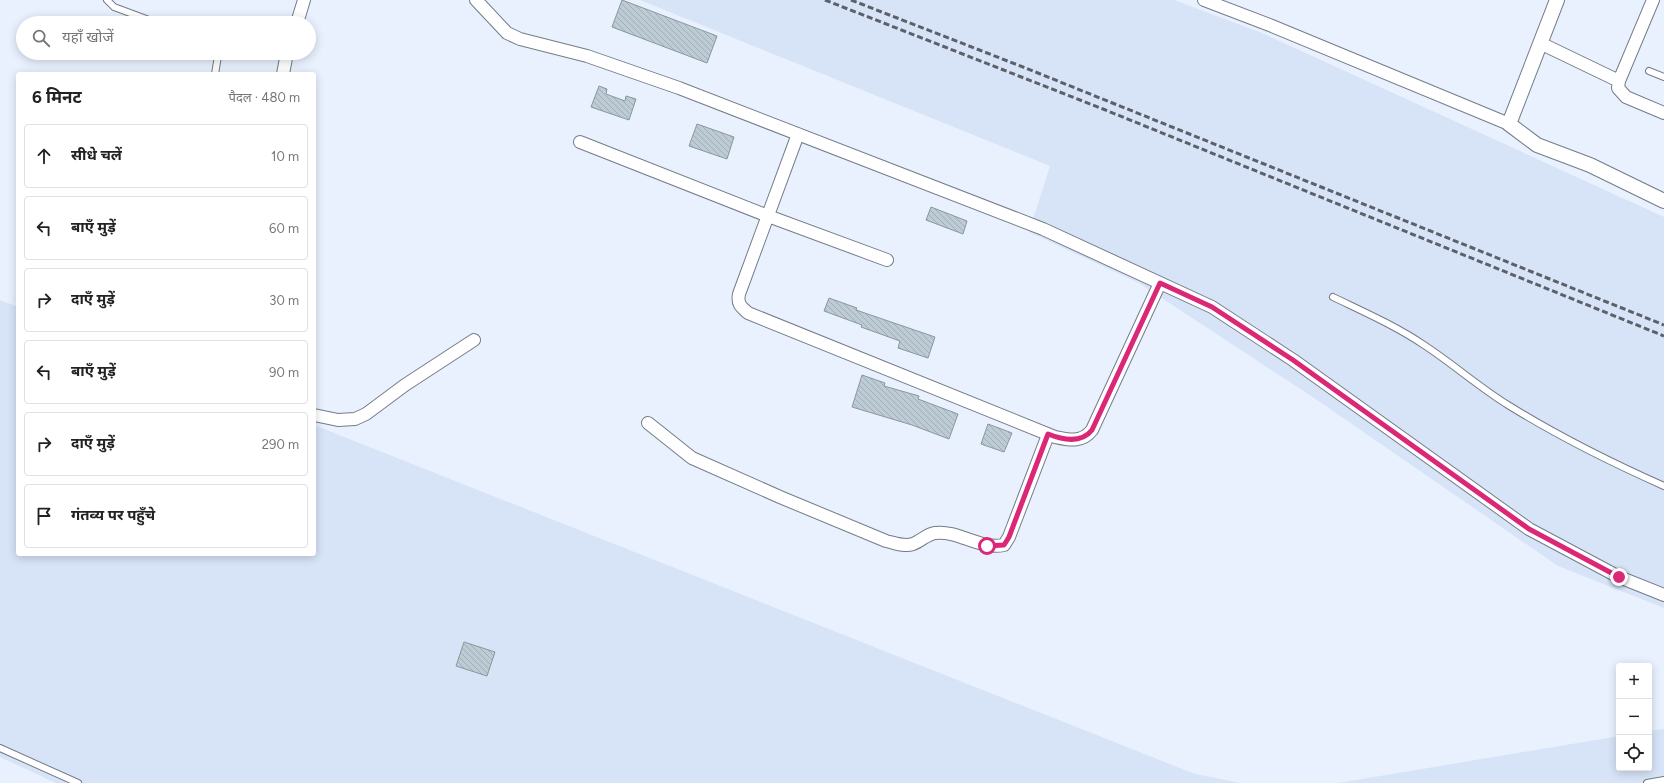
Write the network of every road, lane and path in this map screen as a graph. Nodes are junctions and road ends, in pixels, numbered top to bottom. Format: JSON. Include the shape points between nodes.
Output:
{"nodes":[{"id":1,"x":107,"y":0,"type":"edge"},
{"id":2,"x":304,"y":0,"type":"edge"},
{"id":3,"x":476,"y":0,"type":"edge"},
{"id":4,"x":1204,"y":0,"type":"edge"},
{"id":5,"x":1557,"y":0,"type":"edge"},
{"id":6,"x":1653,"y":0,"type":"edge"},
{"id":7,"x":1221,"y":3,"type":"edge"},
{"id":8,"x":138,"y":16,"type":"edge"},
{"id":9,"x":299,"y":16,"type":"edge"},
{"id":10,"x":1540,"y":42,"type":"junction"},
{"id":11,"x":217,"y":60,"type":"edge"},
{"id":12,"x":286,"y":60,"type":"edge"},
{"id":13,"x":1649,"y":71,"type":"dead end"},
{"id":14,"x":215,"y":72,"type":"edge"},
{"id":15,"x":283,"y":72,"type":"edge"},
{"id":16,"x":1664,"y":77,"type":"edge"},
{"id":17,"x":1619,"y":81,"type":"junction"},
{"id":18,"x":1664,"y":113,"type":"edge"},
{"id":19,"x":1509,"y":124,"type":"junction"},
{"id":20,"x":798,"y":134,"type":"junction"},
{"id":21,"x":580,"y":142,"type":"dead end"},
{"id":22,"x":1664,"y":202,"type":"edge"},
{"id":23,"x":768,"y":216,"type":"junction"},
{"id":24,"x":887,"y":260,"type":"dead end"},
{"id":25,"x":1160,"y":283,"type":"junction"},
{"id":26,"x":1333,"y":297,"type":"dead end"},
{"id":27,"x":474,"y":340,"type":"dead end"},
{"id":28,"x":316,"y":415,"type":"edge"},
{"id":29,"x":648,"y":423,"type":"dead end"},
{"id":30,"x":1048,"y":434,"type":"junction"},
{"id":31,"x":1664,"y":486,"type":"edge"},
{"id":32,"x":1664,"y":595,"type":"edge"},
{"id":33,"x":0,"y":748,"type":"edge"},
{"id":34,"x":1664,"y":780,"type":"edge"},
{"id":35,"x":78,"y":783,"type":"edge"},
{"id":36,"x":1647,"y":783,"type":"edge"}],
"edges":[{"from":1,"to":8,"type":"lane","via":[[114,7]]},
{"from":2,"to":9,"type":"street"},
{"from":3,"to":20,"type":"street","via":[[507,33],[520,39],[587,56]]},
{"from":4,"to":7,"type":"street"},
{"from":5,"to":10,"type":"street"},
{"from":6,"to":17,"type":"street"},
{"from":7,"to":19,"type":"street"},
{"from":10,"to":17,"type":"street"},
{"from":10,"to":19,"type":"street"},
{"from":11,"to":14,"type":"lane"},
{"from":12,"to":15,"type":"street"},
{"from":13,"to":16,"type":"lane"},
{"from":17,"to":18,"type":"street","via":[[1618,88],[1626,97]]},
{"from":19,"to":22,"type":"street","via":[[1537,145],[1590,166]]},
{"from":20,"to":23,"type":"street"},
{"from":20,"to":25,"type":"street","via":[[1043,229]]},
{"from":21,"to":23,"type":"street"},
{"from":23,"to":24,"type":"street"},
{"from":23,"to":30,"type":"street","via":[[737,300],[740,307],[748,313]]},
{"from":25,"to":30,"type":"street","via":[[1087,437],[1068,440]]},
{"from":25,"to":32,"type":"street","via":[[1212,307],[1293,360],[1529,529],[1619,577]]},
{"from":26,"to":31,"type":"lane","via":[[1423,345],[1507,404],[1560,436]]},
{"from":27,"to":28,"type":"street","via":[[366,414],[355,419],[338,420]]},
{"from":29,"to":30,"type":"street","via":[[692,458],[801,506],[900,545],[913,544],[934,533],[947,534],[987,546],[1004,545]]},
{"from":33,"to":35,"type":"lane"},
{"from":34,"to":36,"type":"lane"}]}
